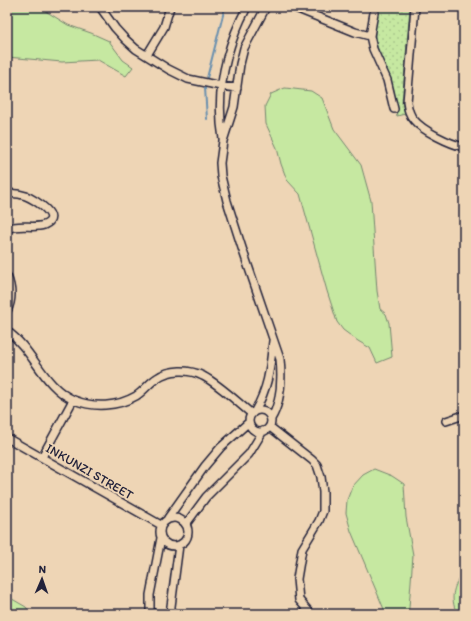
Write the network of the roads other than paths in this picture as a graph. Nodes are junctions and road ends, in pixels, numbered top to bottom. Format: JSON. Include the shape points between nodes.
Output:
{"nodes":[{"id":1,"x":100,"y":7,"type":"edge"},
{"id":2,"x":170,"y":7,"type":"edge"},
{"id":3,"x":247,"y":7,"type":"edge"},
{"id":4,"x":266,"y":7,"type":"edge"},
{"id":5,"x":293,"y":7,"type":"edge"},
{"id":6,"x":375,"y":7,"type":"edge"},
{"id":7,"x":415,"y":7,"type":"edge"},
{"id":8,"x":370,"y":36,"type":"junction"},
{"id":9,"x":147,"y":55,"type":"junction"},
{"id":10,"x":221,"y":86,"type":"junction"},
{"id":11,"x":237,"y":88,"type":"junction"},
{"id":12,"x":394,"y":109,"type":"dead end"},
{"id":13,"x":223,"y":141,"type":"junction"},
{"id":14,"x":464,"y":147,"type":"edge"},
{"id":15,"x":7,"y":194,"type":"edge"},
{"id":16,"x":7,"y":229,"type":"edge"},
{"id":17,"x":7,"y":276,"type":"edge"},
{"id":18,"x":7,"y":311,"type":"edge"},
{"id":19,"x":7,"y":331,"type":"edge"},
{"id":20,"x":273,"y":341,"type":"junction"},
{"id":21,"x":73,"y":400,"type":"junction"},
{"id":22,"x":254,"y":412,"type":"junction"},
{"id":23,"x":464,"y":415,"type":"edge"},
{"id":24,"x":271,"y":419,"type":"junction"},
{"id":25,"x":446,"y":421,"type":"dead end"},
{"id":26,"x":249,"y":422,"type":"junction"},
{"id":27,"x":270,"y":427,"type":"junction"},
{"id":28,"x":263,"y":431,"type":"junction"},
{"id":29,"x":7,"y":438,"type":"edge"},
{"id":30,"x":42,"y":457,"type":"junction"},
{"id":31,"x":168,"y":518,"type":"junction"},
{"id":32,"x":186,"y":524,"type":"junction"},
{"id":33,"x":161,"y":525,"type":"junction"},
{"id":34,"x":161,"y":538,"type":"junction"},
{"id":35,"x":179,"y":545,"type":"junction"},
{"id":36,"x":150,"y":614,"type":"edge"},
{"id":37,"x":170,"y":614,"type":"edge"},
{"id":38,"x":311,"y":614,"type":"edge"}],
"edges":[{"from":1,"to":9,"type":"street","via":[[125,39]]},
{"from":2,"to":9,"type":"street","via":[[164,27]]},
{"from":3,"to":10,"type":"street","via":[[236,27],[229,48]]},
{"from":4,"to":11,"type":"street","via":[[244,48]]},
{"from":5,"to":8,"type":"street"},
{"from":6,"to":8,"type":"street"},
{"from":7,"to":14,"type":"street","via":[[407,102],[411,117],[448,142]]},
{"from":8,"to":12,"type":"street","via":[[387,80]]},
{"from":9,"to":10,"type":"street","via":[[188,79]]},
{"from":10,"to":11,"type":"street"},
{"from":10,"to":13,"type":"street","via":[[219,112]]},
{"from":11,"to":13,"type":"street"},
{"from":13,"to":20,"type":"street","via":[[220,163],[227,201]]},
{"from":15,"to":16,"type":"street","via":[[19,194],[34,200],[46,209],[51,218],[43,225]]},
{"from":17,"to":18,"type":"street","via":[[12,298]]},
{"from":19,"to":21,"type":"street","via":[[20,341],[50,382]]},
{"from":20,"to":22,"type":"street","via":[[269,377]]},
{"from":20,"to":24,"type":"street","via":[[282,373],[279,399]]},
{"from":21,"to":22,"type":"street","via":[[101,406],[121,403],[138,395],[157,378],[187,371],[204,376]]},
{"from":21,"to":30,"type":"street"},
{"from":22,"to":24,"type":"street","via":[[265,411]]},
{"from":22,"to":26,"type":"street"},
{"from":23,"to":25,"type":"street"},
{"from":24,"to":27,"type":"street"},
{"from":26,"to":28,"type":"street","via":[[254,430]]},
{"from":26,"to":31,"type":"street","via":[[220,447]]},
{"from":27,"to":28,"type":"street"},
{"from":27,"to":38,"type":"street","via":[[312,460],[317,465],[321,477],[323,511],[302,549],[297,579],[299,600]]},
{"from":28,"to":32,"type":"street","via":[[249,454],[206,497]]},
{"from":29,"to":30,"type":"street","name":"INKUNZI STREET"},
{"from":30,"to":33,"type":"street","name":"INKUNZI STREET"},
{"from":31,"to":32,"type":"street","via":[[176,517]]},
{"from":31,"to":33,"type":"street"},
{"from":32,"to":35,"type":"street","via":[[188,536]]},
{"from":33,"to":34,"type":"street"},
{"from":34,"to":35,"type":"street","via":[[167,544]]},
{"from":34,"to":36,"type":"street","via":[[150,595]]},
{"from":35,"to":37,"type":"street"}]}
